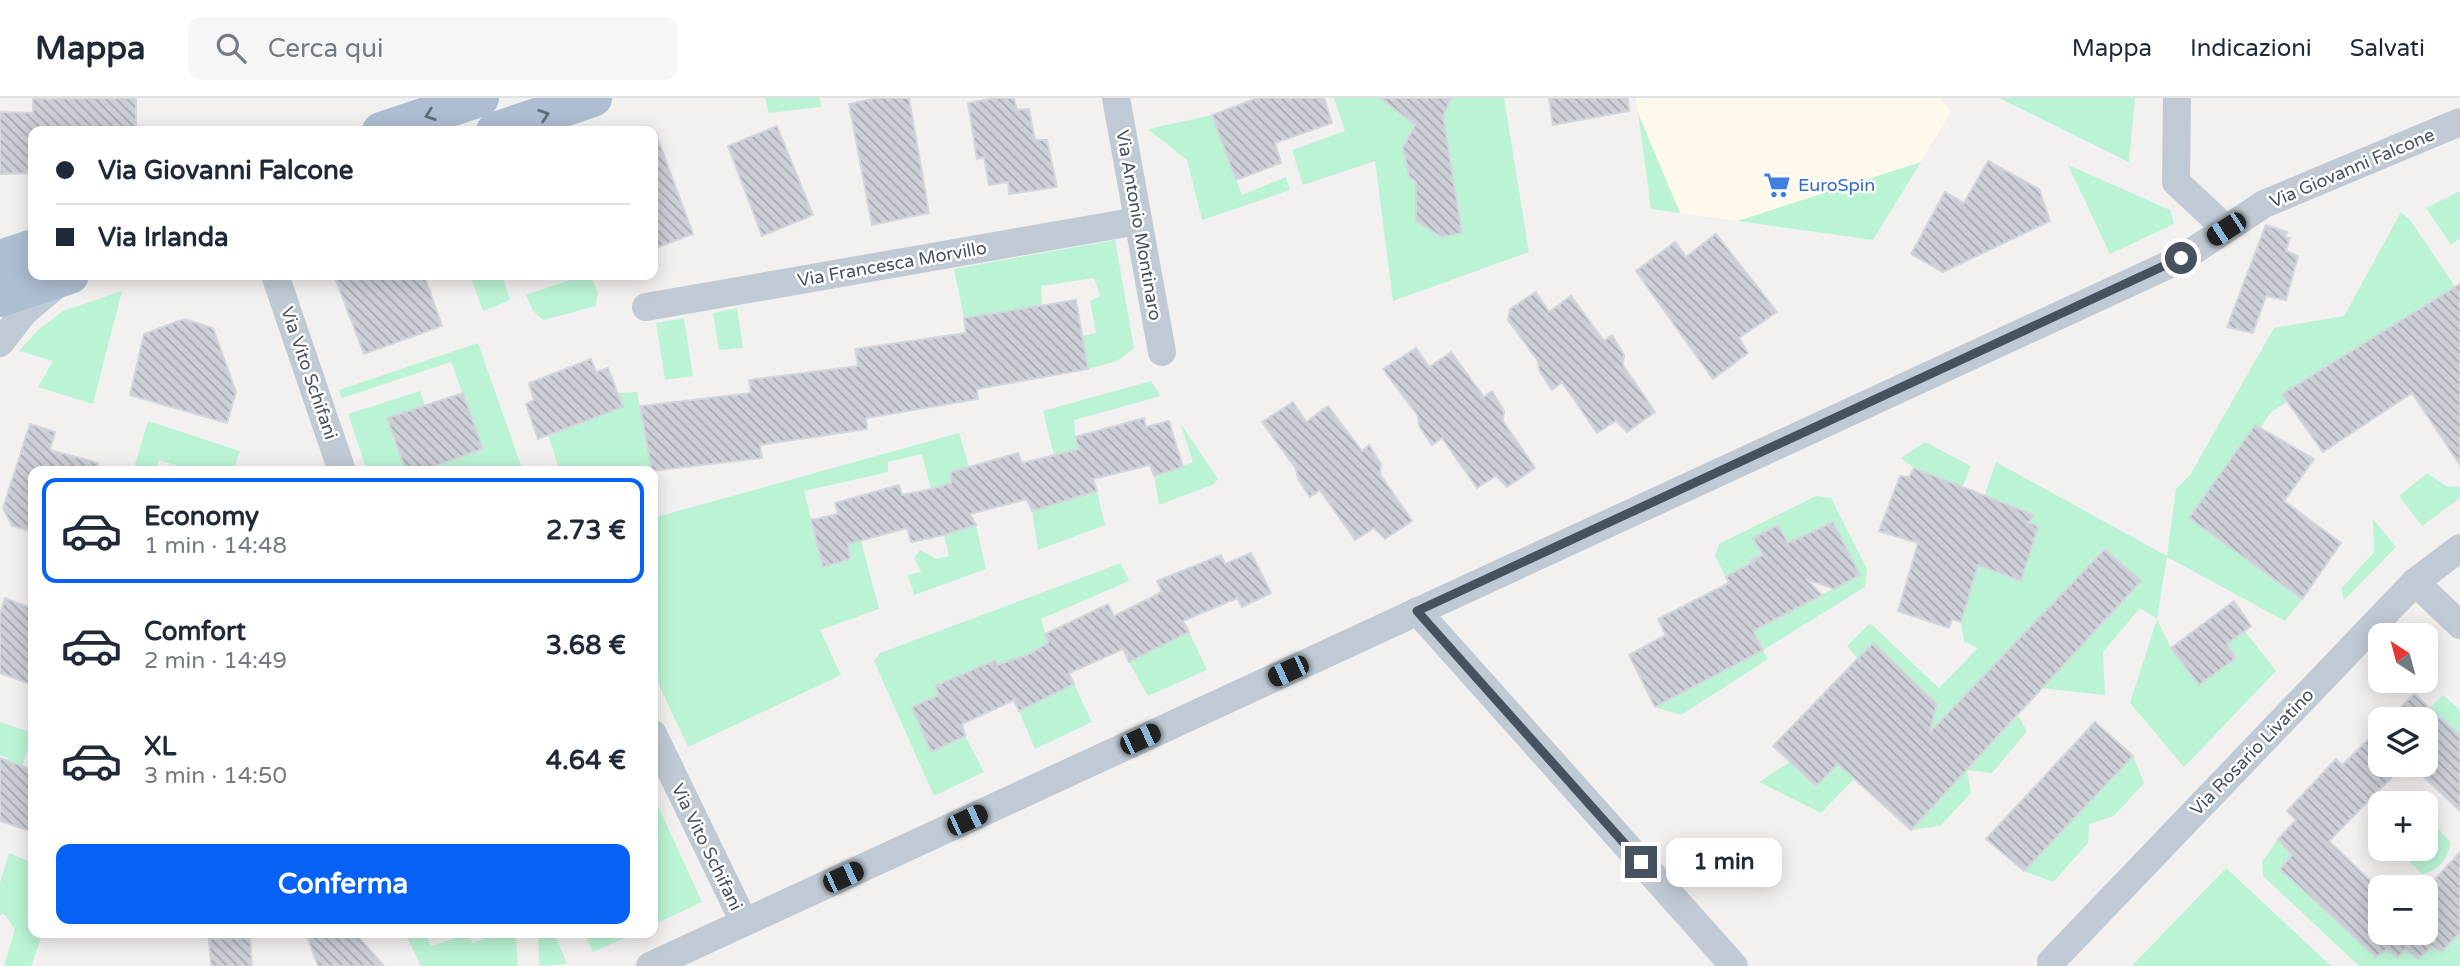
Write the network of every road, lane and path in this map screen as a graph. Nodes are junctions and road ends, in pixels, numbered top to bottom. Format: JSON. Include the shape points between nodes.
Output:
{"nodes":[{"id":1,"x":480,"y":98,"type":"edge"},
{"id":2,"x":593,"y":98,"type":"edge"},
{"id":3,"x":1116,"y":98,"type":"edge"},
{"id":4,"x":2177,"y":98,"type":"edge"},
{"id":5,"x":2460,"y":122,"type":"edge"},
{"id":6,"x":396,"y":126,"type":"edge"},
{"id":7,"x":510,"y":126,"type":"edge"},
{"id":8,"x":1138,"y":221,"type":"junction"},
{"id":9,"x":2226,"y":229,"type":"junction"},
{"id":10,"x":28,"y":250,"type":"edge"},
{"id":11,"x":0,"y":259,"type":"edge"},
{"id":12,"x":56,"y":280,"type":"edge"},
{"id":13,"x":63,"y":280,"type":"edge"},
{"id":14,"x":277,"y":280,"type":"edge"},
{"id":15,"x":0,"y":298,"type":"edge"},
{"id":16,"x":646,"y":307,"type":"dead end"},
{"id":17,"x":0,"y":343,"type":"edge"},
{"id":18,"x":1162,"y":352,"type":"dead end"},
{"id":19,"x":340,"y":466,"type":"edge"},
{"id":20,"x":2460,"y":548,"type":"edge"},
{"id":21,"x":2415,"y":582,"type":"junction"},
{"id":22,"x":1417,"y":611,"type":"junction"},
{"id":23,"x":2460,"y":625,"type":"edge"},
{"id":24,"x":658,"y":744,"type":"edge"},
{"id":25,"x":744,"y":922,"type":"junction"},
{"id":26,"x":2051,"y":962,"type":"dead end"},
{"id":27,"x":650,"y":966,"type":"edge"},
{"id":28,"x":1734,"y":966,"type":"edge"}],
"edges":[{"from":1,"to":6,"type":"main road","one_way":true},
{"from":7,"to":2,"type":"main road","one_way":true},
{"from":3,"to":8,"type":"street","name":"Via Antonio Montinaro"},
{"from":4,"to":9,"type":"street","via":[[2176,182]]},
{"from":5,"to":9,"type":"street","name":"Via Giovanni Falcone","via":[[2263,204]]},
{"from":8,"to":16,"type":"street","name":"Via Francesca Morvillo"},
{"from":8,"to":18,"type":"street","name":"Via Antonio Montinaro"},
{"from":9,"to":22,"type":"street","name":"Via Giovanni Falcone","via":[[2181,258]]},
{"from":10,"to":11,"type":"main road"},
{"from":12,"to":15,"type":"main road"},
{"from":13,"to":17,"type":"street","via":[[24,312]]},
{"from":14,"to":19,"type":"street","name":"Via Vito Schifani"},
{"from":20,"to":21,"type":"street","name":"Via Rosario Livatino"},
{"from":21,"to":23,"type":"street"},
{"from":21,"to":26,"type":"street","name":"Via Rosario Livatino"},
{"from":22,"to":25,"type":"street","name":"Via Giovanni Falcone"},
{"from":22,"to":28,"type":"street"},
{"from":24,"to":25,"type":"street","name":"Via Vito Schifani"},
{"from":25,"to":27,"type":"street","name":"Via Giovanni Falcone"}]}
